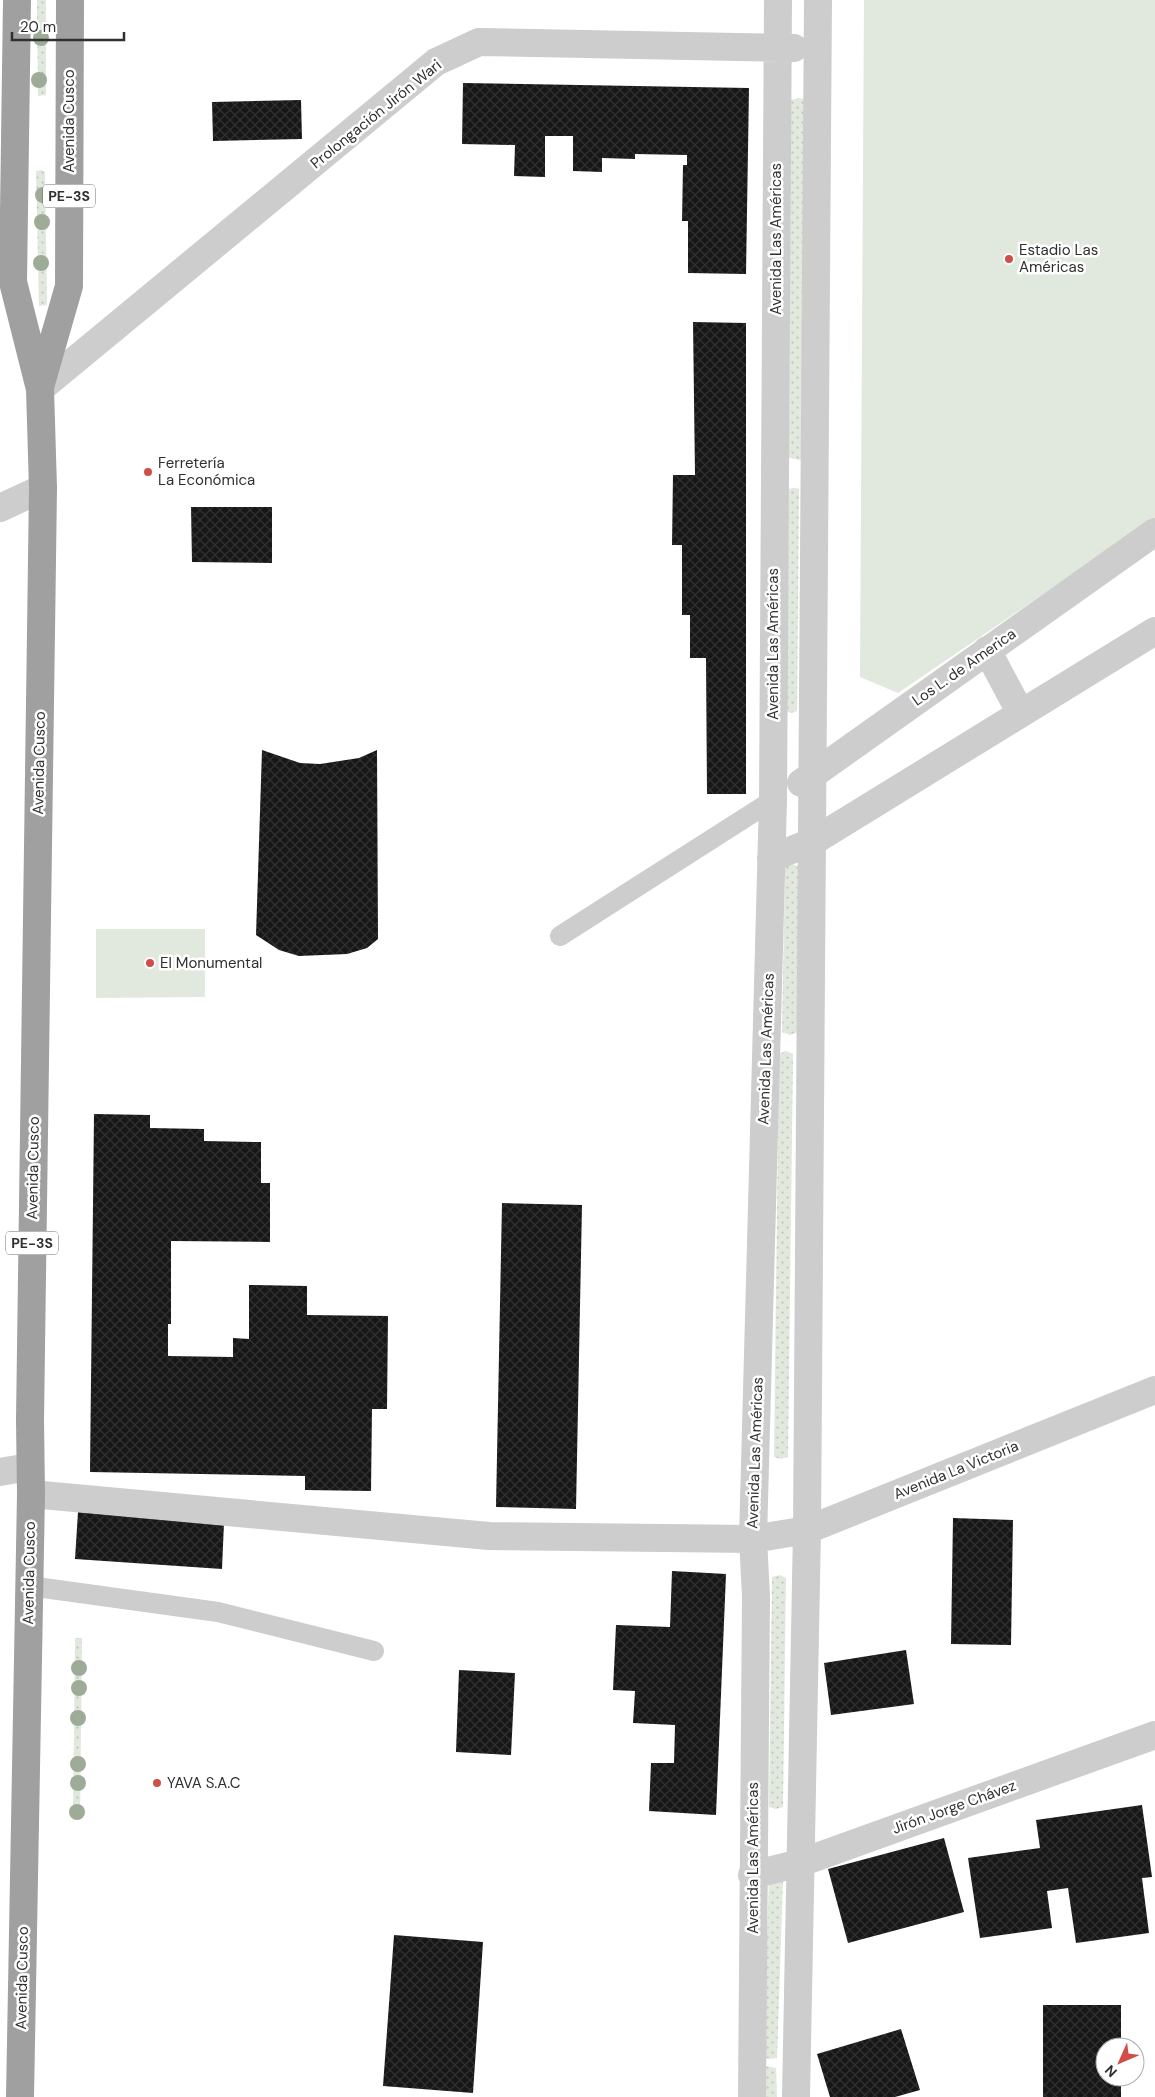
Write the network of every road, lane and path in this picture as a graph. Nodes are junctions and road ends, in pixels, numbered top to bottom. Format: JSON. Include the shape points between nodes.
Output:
{"nodes":[{"id":1,"x":17,"y":0,"type":"edge"},
{"id":2,"x":70,"y":0,"type":"edge"},
{"id":3,"x":778,"y":0,"type":"edge"},
{"id":4,"x":818,"y":0,"type":"edge"},
{"id":5,"x":777,"y":48,"type":"junction"},
{"id":6,"x":816,"y":49,"type":"junction"},
{"id":7,"x":40,"y":388,"type":"junction"},
{"id":8,"x":43,"y":488,"type":"junction"},
{"id":9,"x":0,"y":508,"type":"edge"},
{"id":10,"x":1155,"y":532,"type":"edge"},
{"id":11,"x":1155,"y":631,"type":"edge"},
{"id":12,"x":987,"y":650,"type":"junction"},
{"id":13,"x":1020,"y":712,"type":"junction"},
{"id":14,"x":812,"y":776,"type":"junction"},
{"id":15,"x":773,"y":800,"type":"junction"},
{"id":16,"x":812,"y":842,"type":"junction"},
{"id":17,"x":771,"y":858,"type":"junction"},
{"id":18,"x":560,"y":936,"type":"dead end"},
{"id":19,"x":1155,"y":1390,"type":"edge"},
{"id":20,"x":0,"y":1472,"type":"edge"},
{"id":21,"x":30,"y":1480,"type":"junction"},
{"id":22,"x":807,"y":1530,"type":"junction"},
{"id":23,"x":753,"y":1539,"type":"junction"},
{"id":24,"x":29,"y":1586,"type":"junction"},
{"id":25,"x":374,"y":1651,"type":"dead end"},
{"id":26,"x":1155,"y":1735,"type":"edge"},
{"id":27,"x":800,"y":1863,"type":"junction"},
{"id":28,"x":752,"y":1875,"type":"junction"},
{"id":29,"x":20,"y":2097,"type":"edge"},
{"id":30,"x":752,"y":2097,"type":"edge"},
{"id":31,"x":796,"y":2097,"type":"edge"}],
"edges":[{"from":1,"to":7,"type":"highway","name":"Avenida Cusco","number":"PE-3S","via":[[13,282]]},
{"from":2,"to":7,"type":"highway","name":"Avenida Cusco","number":"PE-3S","via":[[68,286]]},
{"from":3,"to":5,"type":"street","name":"Avenida Las Américas"},
{"from":4,"to":6,"type":"street"},
{"from":5,"to":6,"type":"street","name":"Prolongación Jirón Wari"},
{"from":5,"to":7,"type":"street","name":"Prolongación Jirón Wari","via":[[478,42],[436,62]]},
{"from":5,"to":15,"type":"street","name":"Avenida Las Américas"},
{"from":6,"to":14,"type":"street"},
{"from":7,"to":8,"type":"highway","name":"Avenida Cusco","number":"PE-3S"},
{"from":8,"to":9,"type":"street"},
{"from":8,"to":21,"type":"highway","name":"Avenida Cusco","number":"PE-3S"},
{"from":10,"to":12,"type":"street","name":"Los L. de America"},
{"from":11,"to":13,"type":"street"},
{"from":12,"to":13,"type":"street"},
{"from":12,"to":14,"type":"street","name":"Los L. de America"},
{"from":13,"to":16,"type":"street"},
{"from":14,"to":15,"type":"street","name":"Los L. de America"},
{"from":14,"to":16,"type":"street"},
{"from":15,"to":17,"type":"street","name":"Avenida Las Américas"},
{"from":15,"to":18,"type":"lane"},
{"from":16,"to":17,"type":"street"},
{"from":16,"to":22,"type":"street"},
{"from":17,"to":23,"type":"street","name":"Avenida Las Américas"},
{"from":19,"to":22,"type":"street","name":"Avenida La Victoria"},
{"from":20,"to":21,"type":"street","name":"Avenida La Victoria"},
{"from":21,"to":23,"type":"street","name":"Avenida La Victoria","via":[[489,1536]]},
{"from":21,"to":24,"type":"highway","name":"Avenida Cusco","number":"PE-3S"},
{"from":22,"to":23,"type":"street","name":"Avenida La Victoria"},
{"from":22,"to":27,"type":"street"},
{"from":23,"to":28,"type":"street","name":"Avenida Las Américas","via":[[756,1596]]},
{"from":24,"to":25,"type":"lane","via":[[218,1612]]},
{"from":24,"to":29,"type":"highway","name":"Avenida Cusco","number":"PE-3S"},
{"from":26,"to":27,"type":"street","name":"Jirón Jorge Chávez"},
{"from":27,"to":28,"type":"street","name":"Jirón Jorge Chávez"},
{"from":27,"to":31,"type":"street"},
{"from":28,"to":30,"type":"street","name":"Avenida Las Américas"}]}
